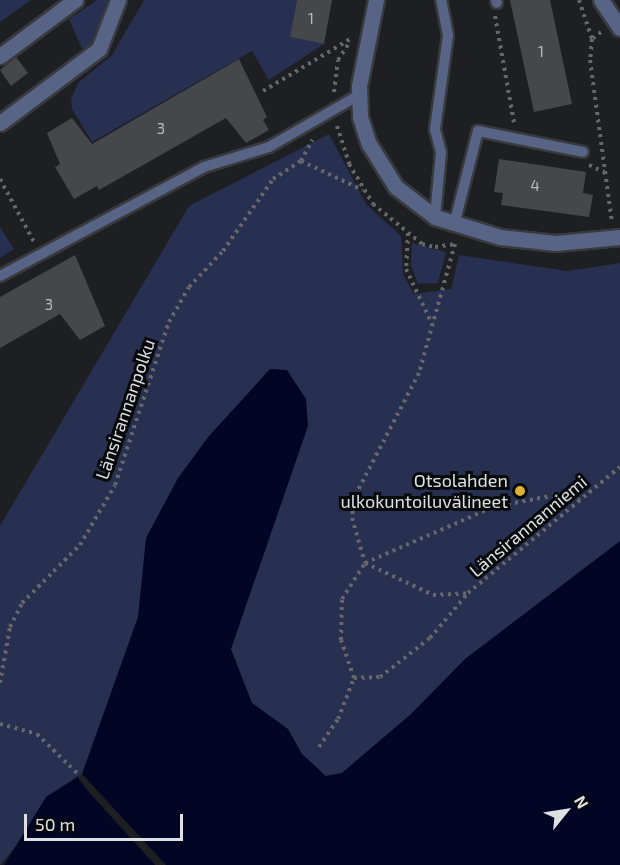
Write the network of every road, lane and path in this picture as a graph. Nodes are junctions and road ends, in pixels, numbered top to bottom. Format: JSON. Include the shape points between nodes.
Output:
{"nodes":[{"id":1,"x":75,"y":0,"type":"edge"},
{"id":2,"x":118,"y":0,"type":"edge"},
{"id":3,"x":375,"y":0,"type":"edge"},
{"id":4,"x":441,"y":0,"type":"edge"},
{"id":5,"x":579,"y":0,"type":"edge"},
{"id":6,"x":601,"y":0,"type":"edge"},
{"id":7,"x":496,"y":1,"type":"edge"},
{"id":8,"x":616,"y":26,"type":"edge"},
{"id":9,"x":352,"y":38,"type":"dead end"},
{"id":10,"x":592,"y":39,"type":"junction"},
{"id":11,"x":0,"y":56,"type":"edge"},
{"id":12,"x":262,"y":91,"type":"dead end"},
{"id":13,"x":359,"y":95,"type":"junction"},
{"id":14,"x":0,"y":123,"type":"edge"},
{"id":15,"x":516,"y":139,"type":"junction"},
{"id":16,"x":583,"y":152,"type":"dead end"},
{"id":17,"x":0,"y":179,"type":"edge"},
{"id":18,"x":363,"y":190,"type":"dead end"},
{"id":19,"x":435,"y":217,"type":"junction"},
{"id":20,"x":454,"y":225,"type":"junction"},
{"id":21,"x":408,"y":233,"type":"dead end"},
{"id":22,"x":617,"y":237,"type":"edge"},
{"id":23,"x":455,"y":244,"type":"dead end"},
{"id":24,"x":41,"y":254,"type":"junction"},
{"id":25,"x":0,"y":276,"type":"edge"},
{"id":26,"x":432,"y":324,"type":"junction"},
{"id":27,"x":620,"y":467,"type":"edge"},
{"id":28,"x":580,"y":500,"type":"junction"},
{"id":29,"x":365,"y":563,"type":"junction"},
{"id":30,"x":468,"y":593,"type":"junction"},
{"id":31,"x":354,"y":678,"type":"junction"},
{"id":32,"x":0,"y":683,"type":"edge"},
{"id":33,"x":0,"y":724,"type":"edge"},
{"id":34,"x":319,"y":747,"type":"dead end"},
{"id":35,"x":80,"y":776,"type":"dead end"}],
"edges":[{"from":1,"to":11,"type":"street"},
{"from":2,"to":14,"type":"street","via":[[99,49]]},
{"from":3,"to":13,"type":"street"},
{"from":4,"to":19,"type":"lane","via":[[448,35],[435,129],[441,152]]},
{"from":5,"to":10,"type":"path"},
{"from":6,"to":8,"type":"street"},
{"from":7,"to":15,"type":"path","via":[[494,24],[511,96]]},
{"from":8,"to":10,"type":"path"},
{"from":9,"to":12,"type":"path"},
{"from":10,"to":22,"type":"path","via":[[590,60]]},
{"from":13,"to":19,"type":"street","via":[[360,117],[378,163],[396,187]]},
{"from":13,"to":24,"type":"lane","via":[[269,147],[204,167]]},
{"from":15,"to":16,"type":"lane"},
{"from":15,"to":20,"type":"lane","via":[[478,131]]},
{"from":17,"to":24,"type":"path"},
{"from":18,"to":32,"type":"path","name":"Länsirannanpolku","via":[[301,161],[273,179],[224,251],[189,287],[169,322],[115,485],[80,545],[22,603],[10,627]]},
{"from":19,"to":20,"type":"street"},
{"from":20,"to":22,"type":"street","via":[[500,237],[556,243]]},
{"from":21,"to":26,"type":"path","via":[[406,269]]},
{"from":23,"to":26,"type":"path"},
{"from":24,"to":25,"type":"lane"},
{"from":26,"to":29,"type":"path","via":[[418,372],[355,496],[352,518]]},
{"from":27,"to":28,"type":"path","name":"Länsirannanniemi"},
{"from":28,"to":29,"type":"path","via":[[556,495],[493,507]]},
{"from":28,"to":30,"type":"path","name":"Länsirannanniemi"},
{"from":29,"to":30,"type":"path","name":"Länsirannanniemi","via":[[433,595]]},
{"from":29,"to":31,"type":"path","via":[[342,599],[341,640]]},
{"from":30,"to":31,"type":"path","via":[[430,638],[380,677]]},
{"from":31,"to":34,"type":"path","via":[[338,719]]},
{"from":33,"to":35,"type":"path","via":[[37,734]]}]}
